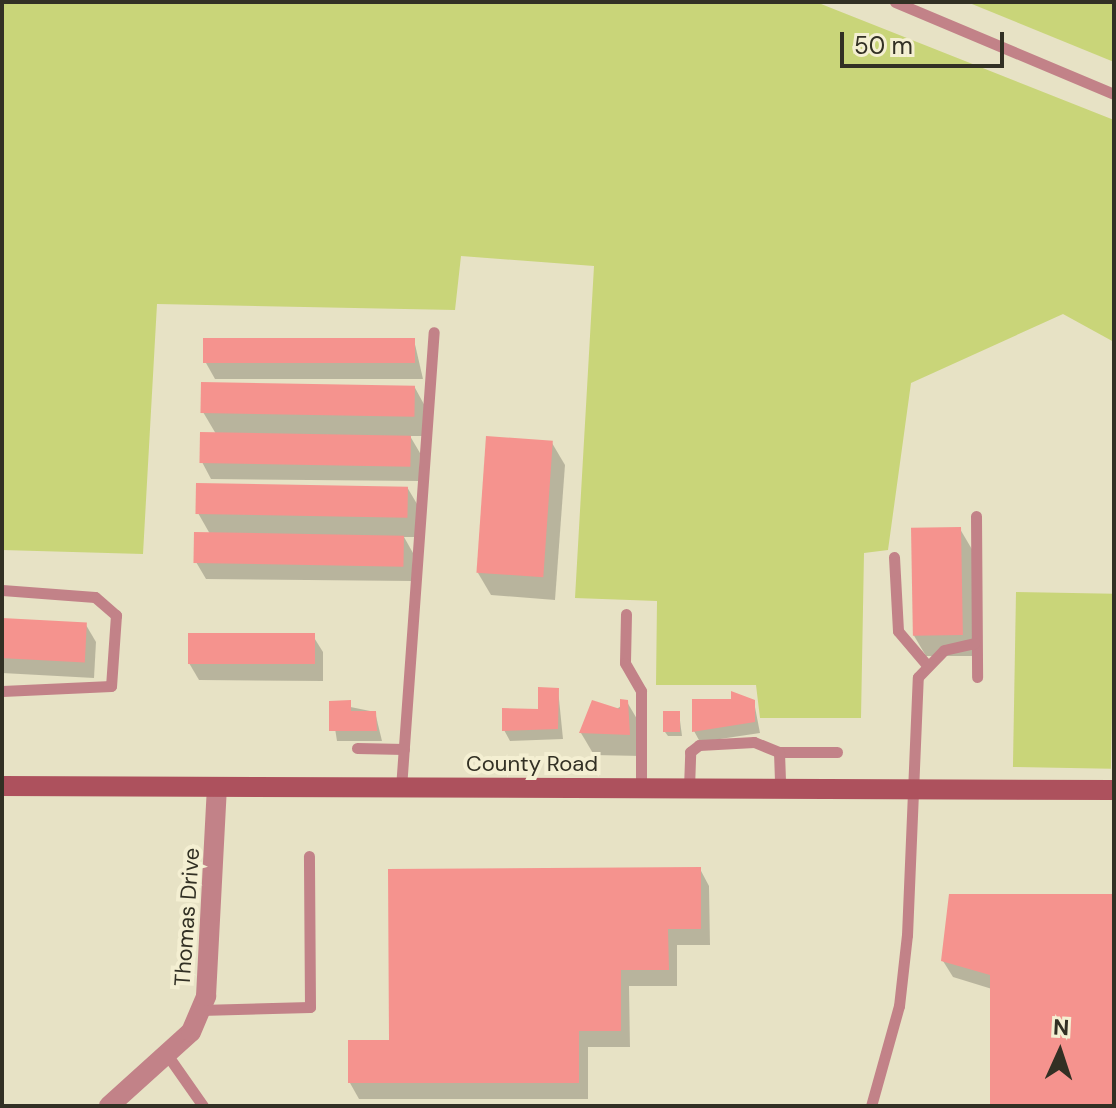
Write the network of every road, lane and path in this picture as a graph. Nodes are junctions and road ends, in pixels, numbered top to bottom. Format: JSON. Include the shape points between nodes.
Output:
{"nodes":[{"id":1,"x":895,"y":2,"type":"edge"},
{"id":2,"x":1114,"y":94,"type":"edge"},
{"id":3,"x":434,"y":332,"type":"dead end"},
{"id":4,"x":976,"y":516,"type":"dead end"},
{"id":5,"x":894,"y":557,"type":"dead end"},
{"id":6,"x":2,"y":590,"type":"edge"},
{"id":7,"x":626,"y":614,"type":"dead end"},
{"id":8,"x":974,"y":643,"type":"junction"},
{"id":9,"x":926,"y":664,"type":"junction"},
{"id":10,"x":977,"y":677,"type":"dead end"},
{"id":11,"x":2,"y":691,"type":"edge"},
{"id":12,"x":357,"y":748,"type":"dead end"},
{"id":13,"x":404,"y":749,"type":"junction"},
{"id":14,"x":779,"y":752,"type":"junction"},
{"id":15,"x":837,"y":752,"type":"dead end"},
{"id":16,"x":2,"y":786,"type":"edge"},
{"id":17,"x":217,"y":787,"type":"junction"},
{"id":18,"x":401,"y":788,"type":"junction"},
{"id":19,"x":641,"y":788,"type":"junction"},
{"id":20,"x":689,"y":788,"type":"junction"},
{"id":21,"x":780,"y":789,"type":"junction"},
{"id":22,"x":917,"y":789,"type":"junction"},
{"id":23,"x":1114,"y":790,"type":"edge"},
{"id":24,"x":309,"y":856,"type":"dead end"},
{"id":25,"x":200,"y":1010,"type":"junction"},
{"id":26,"x":168,"y":1056,"type":"junction"},
{"id":27,"x":109,"y":1106,"type":"edge"},
{"id":28,"x":203,"y":1106,"type":"edge"},
{"id":29,"x":871,"y":1106,"type":"edge"}],
"edges":[{"from":1,"to":2,"type":"lane"},
{"from":3,"to":13,"type":"lane"},
{"from":4,"to":8,"type":"lane"},
{"from":5,"to":9,"type":"lane","via":[[898,631]]},
{"from":6,"to":11,"type":"lane","via":[[95,597],[116,615],[111,686]]},
{"from":7,"to":19,"type":"lane","via":[[625,663],[641,691]]},
{"from":8,"to":9,"type":"lane"},
{"from":8,"to":10,"type":"lane"},
{"from":9,"to":22,"type":"lane","via":[[918,677]]},
{"from":12,"to":13,"type":"lane"},
{"from":13,"to":18,"type":"lane"},
{"from":14,"to":15,"type":"lane"},
{"from":14,"to":20,"type":"lane","via":[[754,742],[699,745],[690,752]]},
{"from":14,"to":21,"type":"lane"},
{"from":16,"to":17,"type":"main road","name":"County Road"},
{"from":17,"to":18,"type":"main road","name":"County Road"},
{"from":17,"to":25,"type":"street","name":"Thomas Drive","via":[[212,959]]},
{"from":18,"to":19,"type":"main road","name":"County Road"},
{"from":19,"to":20,"type":"main road","name":"County Road"},
{"from":20,"to":21,"type":"main road","name":"County Road"},
{"from":21,"to":22,"type":"main road","name":"County Road"},
{"from":22,"to":23,"type":"main road","name":"County Road"},
{"from":22,"to":29,"type":"lane","via":[[899,1006]]},
{"from":24,"to":25,"type":"lane","via":[[310,1007]]},
{"from":25,"to":26,"type":"street","name":"Thomas Drive"},
{"from":26,"to":27,"type":"street","name":"Thomas Drive"},
{"from":26,"to":28,"type":"lane"}]}
